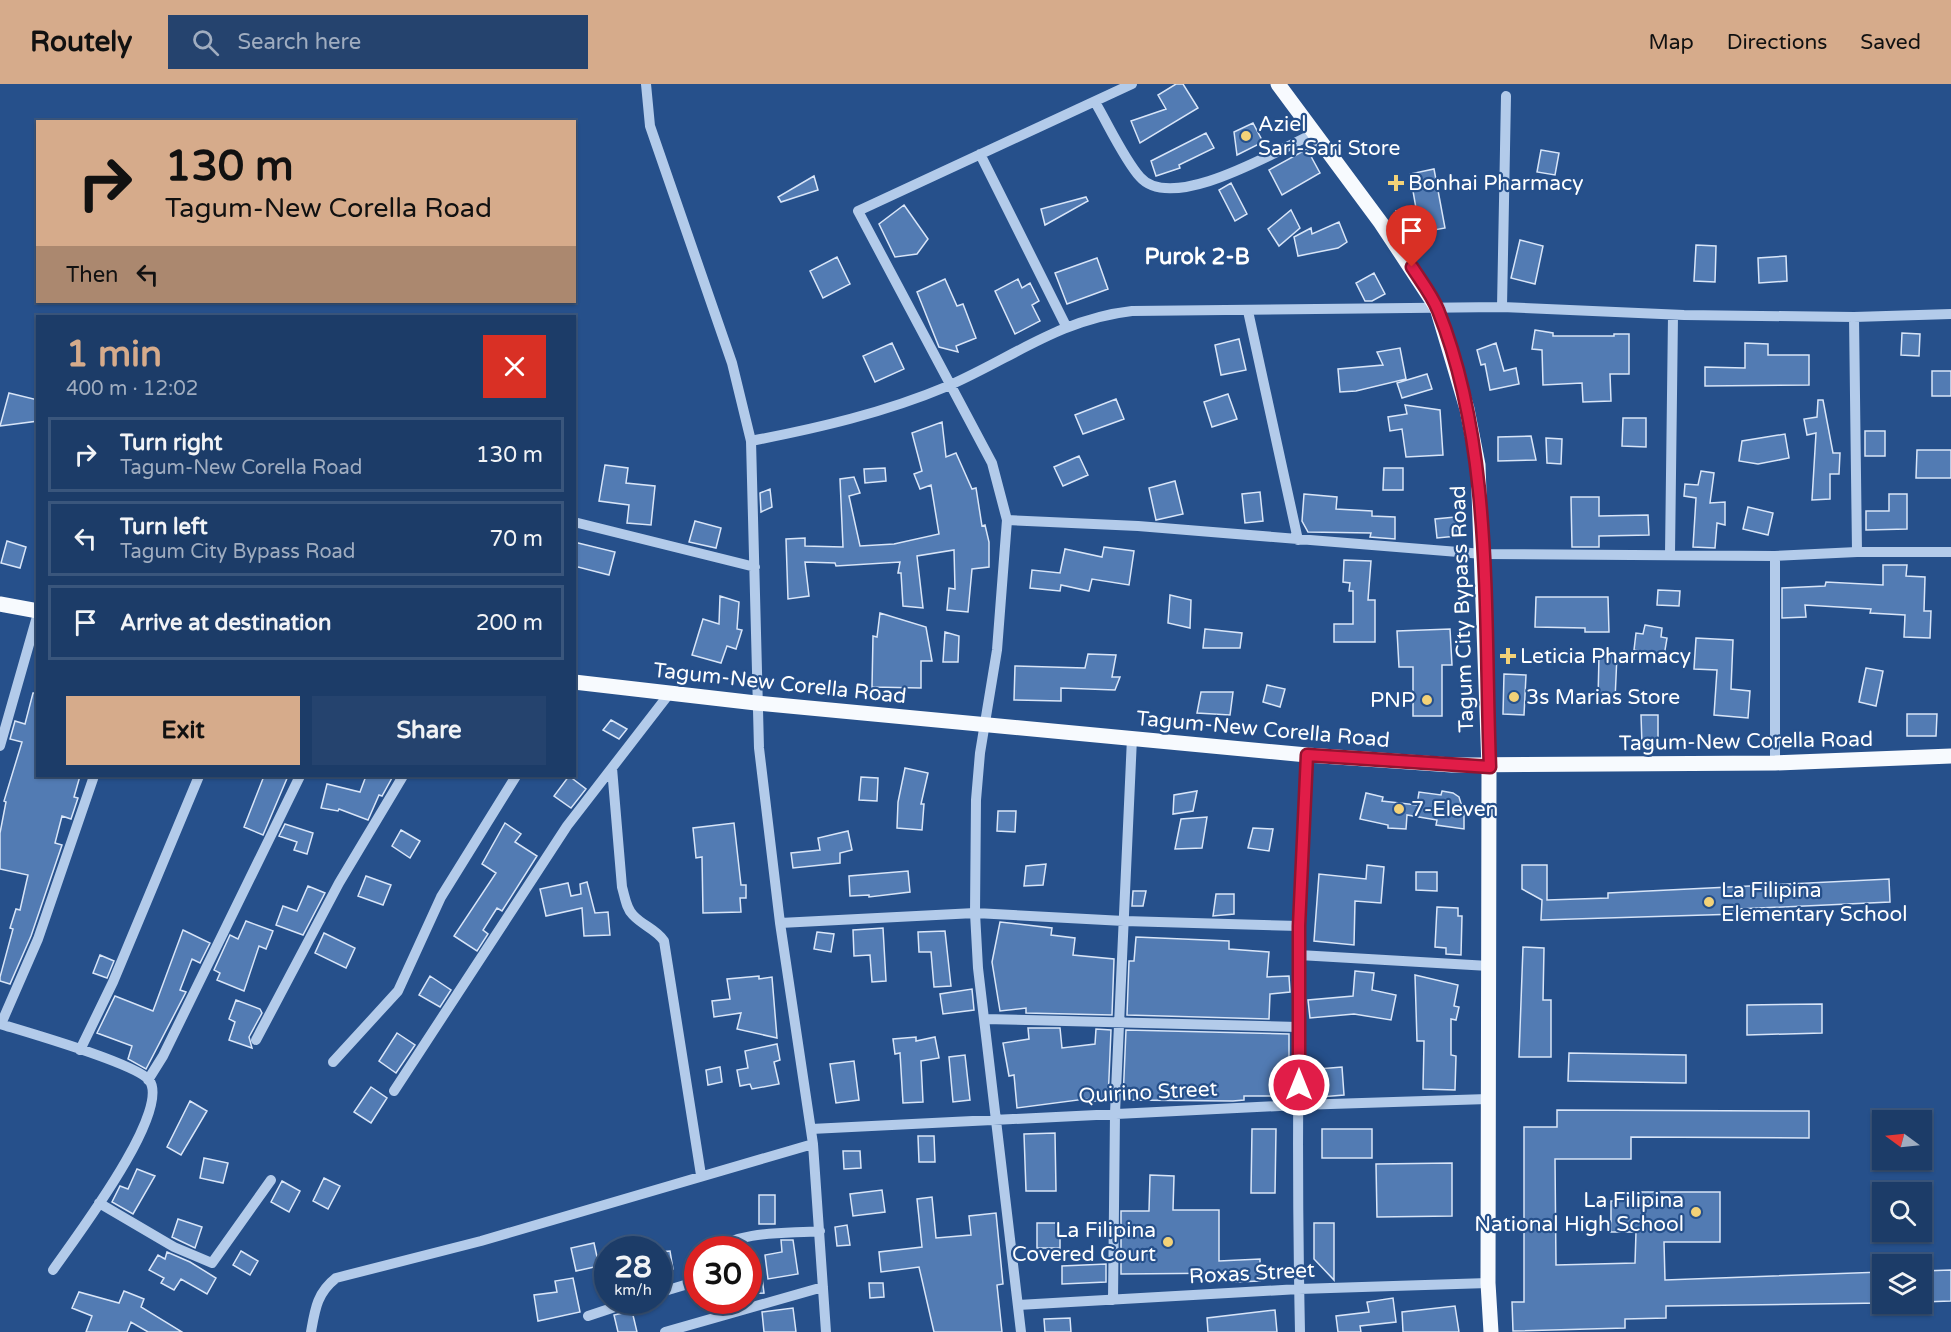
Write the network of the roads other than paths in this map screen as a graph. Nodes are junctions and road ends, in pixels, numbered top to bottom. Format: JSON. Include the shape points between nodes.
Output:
{"nodes":[{"id":1,"x":646,"y":84,"type":"edge"},
{"id":2,"x":1132,"y":84,"type":"edge"},
{"id":3,"x":1278,"y":84,"type":"edge"},
{"id":4,"x":1506,"y":96,"type":"dead end"},
{"id":5,"x":1095,"y":102,"type":"junction"},
{"id":6,"x":1313,"y":134,"type":"junction"},
{"id":7,"x":980,"y":154,"type":"junction"},
{"id":8,"x":1502,"y":307,"type":"junction"},
{"id":9,"x":1437,"y":308,"type":"junction"},
{"id":10,"x":1248,"y":311,"type":"junction"},
{"id":11,"x":1951,"y":314,"type":"edge"},
{"id":12,"x":1672,"y":315,"type":"junction"},
{"id":13,"x":1854,"y":317,"type":"junction"},
{"id":14,"x":1066,"y":326,"type":"junction"},
{"id":15,"x":949,"y":385,"type":"junction"},
{"id":16,"x":751,"y":441,"type":"junction"},
{"id":17,"x":1007,"y":520,"type":"junction"},
{"id":18,"x":576,"y":522,"type":"edge"},
{"id":19,"x":1298,"y":540,"type":"junction"},
{"id":20,"x":1857,"y":552,"type":"junction"},
{"id":21,"x":1951,"y":552,"type":"edge"},
{"id":22,"x":1483,"y":554,"type":"junction"},
{"id":23,"x":1670,"y":554,"type":"junction"},
{"id":24,"x":1775,"y":556,"type":"junction"},
{"id":25,"x":755,"y":567,"type":"junction"},
{"id":26,"x":0,"y":604,"type":"edge"},
{"id":27,"x":36,"y":612,"type":"edge"},
{"id":28,"x":36,"y":619,"type":"edge"},
{"id":29,"x":576,"y":682,"type":"edge"},
{"id":30,"x":669,"y":694,"type":"junction"},
{"id":31,"x":756,"y":703,"type":"junction"},
{"id":32,"x":984,"y":724,"type":"junction"},
{"id":33,"x":1132,"y":738,"type":"junction"},
{"id":34,"x":0,"y":746,"type":"edge"},
{"id":35,"x":1307,"y":755,"type":"junction"},
{"id":36,"x":1951,"y":756,"type":"edge"},
{"id":37,"x":1775,"y":763,"type":"junction"},
{"id":38,"x":1490,"y":767,"type":"junction"},
{"id":39,"x":612,"y":768,"type":"junction"},
{"id":40,"x":93,"y":777,"type":"edge"},
{"id":41,"x":199,"y":777,"type":"edge"},
{"id":42,"x":300,"y":777,"type":"edge"},
{"id":43,"x":402,"y":777,"type":"edge"},
{"id":44,"x":515,"y":777,"type":"edge"},
{"id":45,"x":975,"y":913,"type":"junction"},
{"id":46,"x":1124,"y":921,"type":"junction"},
{"id":47,"x":780,"y":923,"type":"junction"},
{"id":48,"x":1299,"y":926,"type":"junction"},
{"id":49,"x":1299,"y":955,"type":"junction"},
{"id":50,"x":1489,"y":966,"type":"junction"},
{"id":51,"x":985,"y":1019,"type":"junction"},
{"id":52,"x":1120,"y":1022,"type":"junction"},
{"id":53,"x":1,"y":1024,"type":"edge"},
{"id":54,"x":1298,"y":1027,"type":"junction"},
{"id":55,"x":256,"y":1040,"type":"dead end"},
{"id":56,"x":80,"y":1050,"type":"junction"},
{"id":57,"x":333,"y":1062,"type":"dead end"},
{"id":58,"x":148,"y":1080,"type":"junction"},
{"id":59,"x":394,"y":1090,"type":"dead end"},
{"id":60,"x":1488,"y":1100,"type":"junction"},
{"id":61,"x":1299,"y":1105,"type":"junction"},
{"id":62,"x":1115,"y":1113,"type":"junction"},
{"id":63,"x":997,"y":1120,"type":"junction"},
{"id":64,"x":811,"y":1129,"type":"junction"},
{"id":65,"x":813,"y":1144,"type":"junction"},
{"id":66,"x":702,"y":1176,"type":"junction"},
{"id":67,"x":271,"y":1180,"type":"dead end"},
{"id":68,"x":99,"y":1203,"type":"junction"},
{"id":69,"x":820,"y":1231,"type":"junction"},
{"id":70,"x":762,"y":1237,"type":"edge"},
{"id":71,"x":53,"y":1270,"type":"dead end"},
{"id":72,"x":1488,"y":1283,"type":"junction"},
{"id":73,"x":823,"y":1287,"type":"junction"},
{"id":74,"x":1299,"y":1289,"type":"junction"},
{"id":75,"x":1113,"y":1300,"type":"junction"},
{"id":76,"x":1018,"y":1305,"type":"junction"},
{"id":77,"x":594,"y":1314,"type":"edge"},
{"id":78,"x":588,"y":1316,"type":"dead end"},
{"id":79,"x":311,"y":1332,"type":"edge"},
{"id":80,"x":665,"y":1332,"type":"edge"},
{"id":81,"x":826,"y":1332,"type":"edge"},
{"id":82,"x":1021,"y":1332,"type":"edge"},
{"id":83,"x":1300,"y":1332,"type":"edge"},
{"id":84,"x":1491,"y":1332,"type":"edge"}],
"edges":[{"from":1,"to":16,"type":"street","via":[[650,126],[732,363]]},
{"from":2,"to":5,"type":"street"},
{"from":3,"to":6,"type":"main road","name":"Tagum City Bypass Road"},
{"from":4,"to":8,"type":"street"},
{"from":5,"to":6,"type":"street","via":[[1141,178],[1159,188],[1181,189],[1213,180]]},
{"from":5,"to":7,"type":"street"},
{"from":6,"to":9,"type":"main road","name":"Tagum City Bypass Road","via":[[1381,223]]},
{"from":7,"to":14,"type":"street"},
{"from":7,"to":15,"type":"street","via":[[858,211]]},
{"from":8,"to":9,"type":"street"},
{"from":8,"to":12,"type":"street"},
{"from":9,"to":10,"type":"street"},
{"from":9,"to":22,"type":"main road","name":"Tagum City Bypass Road","via":[[1467,409],[1478,465]]},
{"from":10,"to":14,"type":"street","via":[[1132,311],[1104,314]]},
{"from":10,"to":19,"type":"street"},
{"from":11,"to":13,"type":"street"},
{"from":12,"to":13,"type":"street"},
{"from":12,"to":23,"type":"street"},
{"from":13,"to":20,"type":"street"},
{"from":14,"to":15,"type":"street"},
{"from":15,"to":16,"type":"street","via":[[878,413]]},
{"from":15,"to":17,"type":"street","via":[[992,463]]},
{"from":16,"to":25,"type":"street"},
{"from":17,"to":19,"type":"street"},
{"from":17,"to":32,"type":"street","via":[[997,650]]},
{"from":18,"to":25,"type":"street"},
{"from":19,"to":22,"type":"street"},
{"from":20,"to":21,"type":"street"},
{"from":20,"to":24,"type":"street"},
{"from":22,"to":23,"type":"street"},
{"from":22,"to":38,"type":"main road","name":"Tagum City Bypass Road"},
{"from":23,"to":24,"type":"street"},
{"from":24,"to":37,"type":"street"},
{"from":25,"to":31,"type":"street"},
{"from":26,"to":27,"type":"main road"},
{"from":28,"to":34,"type":"street"},
{"from":29,"to":30,"type":"main road","name":"Tagum-New Corella Road"},
{"from":30,"to":31,"type":"main road","name":"Tagum-New Corella Road"},
{"from":30,"to":39,"type":"street"},
{"from":31,"to":32,"type":"main road","name":"Tagum-New Corella Road"},
{"from":31,"to":47,"type":"street"},
{"from":32,"to":33,"type":"main road","name":"Tagum-New Corella Road"},
{"from":32,"to":45,"type":"street","via":[[976,800]]},
{"from":33,"to":35,"type":"main road","name":"Tagum-New Corella Road"},
{"from":33,"to":46,"type":"street"},
{"from":35,"to":38,"type":"main road","name":"Tagum-New Corella Road"},
{"from":35,"to":48,"type":"street"},
{"from":36,"to":37,"type":"main road","name":"Tagum-New Corella Road"},
{"from":37,"to":38,"type":"main road","name":"Tagum-New Corella Road"},
{"from":38,"to":50,"type":"main road","name":"Tagum City Bypass Road"},
{"from":39,"to":59,"type":"street","via":[[567,826]]},
{"from":39,"to":66,"type":"street","via":[[622,887],[634,916],[657,930],[664,941]]},
{"from":40,"to":53,"type":"street","via":[[38,939]]},
{"from":41,"to":56,"type":"street","via":[[113,982]]},
{"from":42,"to":58,"type":"street"},
{"from":43,"to":55,"type":"street","via":[[339,883]]},
{"from":44,"to":57,"type":"street","via":[[441,897],[398,991]]},
{"from":45,"to":46,"type":"street"},
{"from":45,"to":47,"type":"street"},
{"from":45,"to":51,"type":"street"},
{"from":46,"to":48,"type":"street"},
{"from":46,"to":52,"type":"street"},
{"from":47,"to":64,"type":"street"},
{"from":48,"to":49,"type":"street"},
{"from":49,"to":50,"type":"street"},
{"from":49,"to":54,"type":"street"},
{"from":50,"to":60,"type":"main road","name":"Tagum City Bypass Road"},
{"from":51,"to":52,"type":"street"},
{"from":51,"to":63,"type":"street"},
{"from":52,"to":54,"type":"street"},
{"from":52,"to":62,"type":"street"},
{"from":53,"to":56,"type":"street"},
{"from":54,"to":61,"type":"street"},
{"from":56,"to":58,"type":"street","via":[[125,1066]]},
{"from":58,"to":68,"type":"street","via":[[153,1092],[152,1108]]},
{"from":60,"to":61,"type":"street","name":"Quirino Street"},
{"from":60,"to":72,"type":"main road","name":"Tagum City Bypass Road"},
{"from":61,"to":62,"type":"street","name":"Quirino Street"},
{"from":61,"to":74,"type":"street"},
{"from":62,"to":63,"type":"street","name":"Quirino Street"},
{"from":62,"to":75,"type":"street"},
{"from":63,"to":64,"type":"street","name":"Quirino Street"},
{"from":63,"to":76,"type":"street"},
{"from":64,"to":65,"type":"street"},
{"from":65,"to":66,"type":"street"},
{"from":65,"to":69,"type":"street"},
{"from":66,"to":79,"type":"street","via":[[481,1241],[336,1278],[317,1299]]},
{"from":67,"to":68,"type":"street","via":[[212,1263],[174,1247]]},
{"from":68,"to":71,"type":"street"},
{"from":69,"to":70,"type":"street"},
{"from":69,"to":73,"type":"street"},
{"from":72,"to":74,"type":"street","name":"Roxas Street"},
{"from":72,"to":84,"type":"main road","name":"Tagum City Bypass Road"},
{"from":73,"to":80,"type":"street"},
{"from":73,"to":81,"type":"street"},
{"from":74,"to":75,"type":"street","name":"Roxas Street"},
{"from":74,"to":83,"type":"street"},
{"from":75,"to":76,"type":"street","name":"Roxas Street"},
{"from":76,"to":82,"type":"street"},
{"from":77,"to":78,"type":"street"}]}
